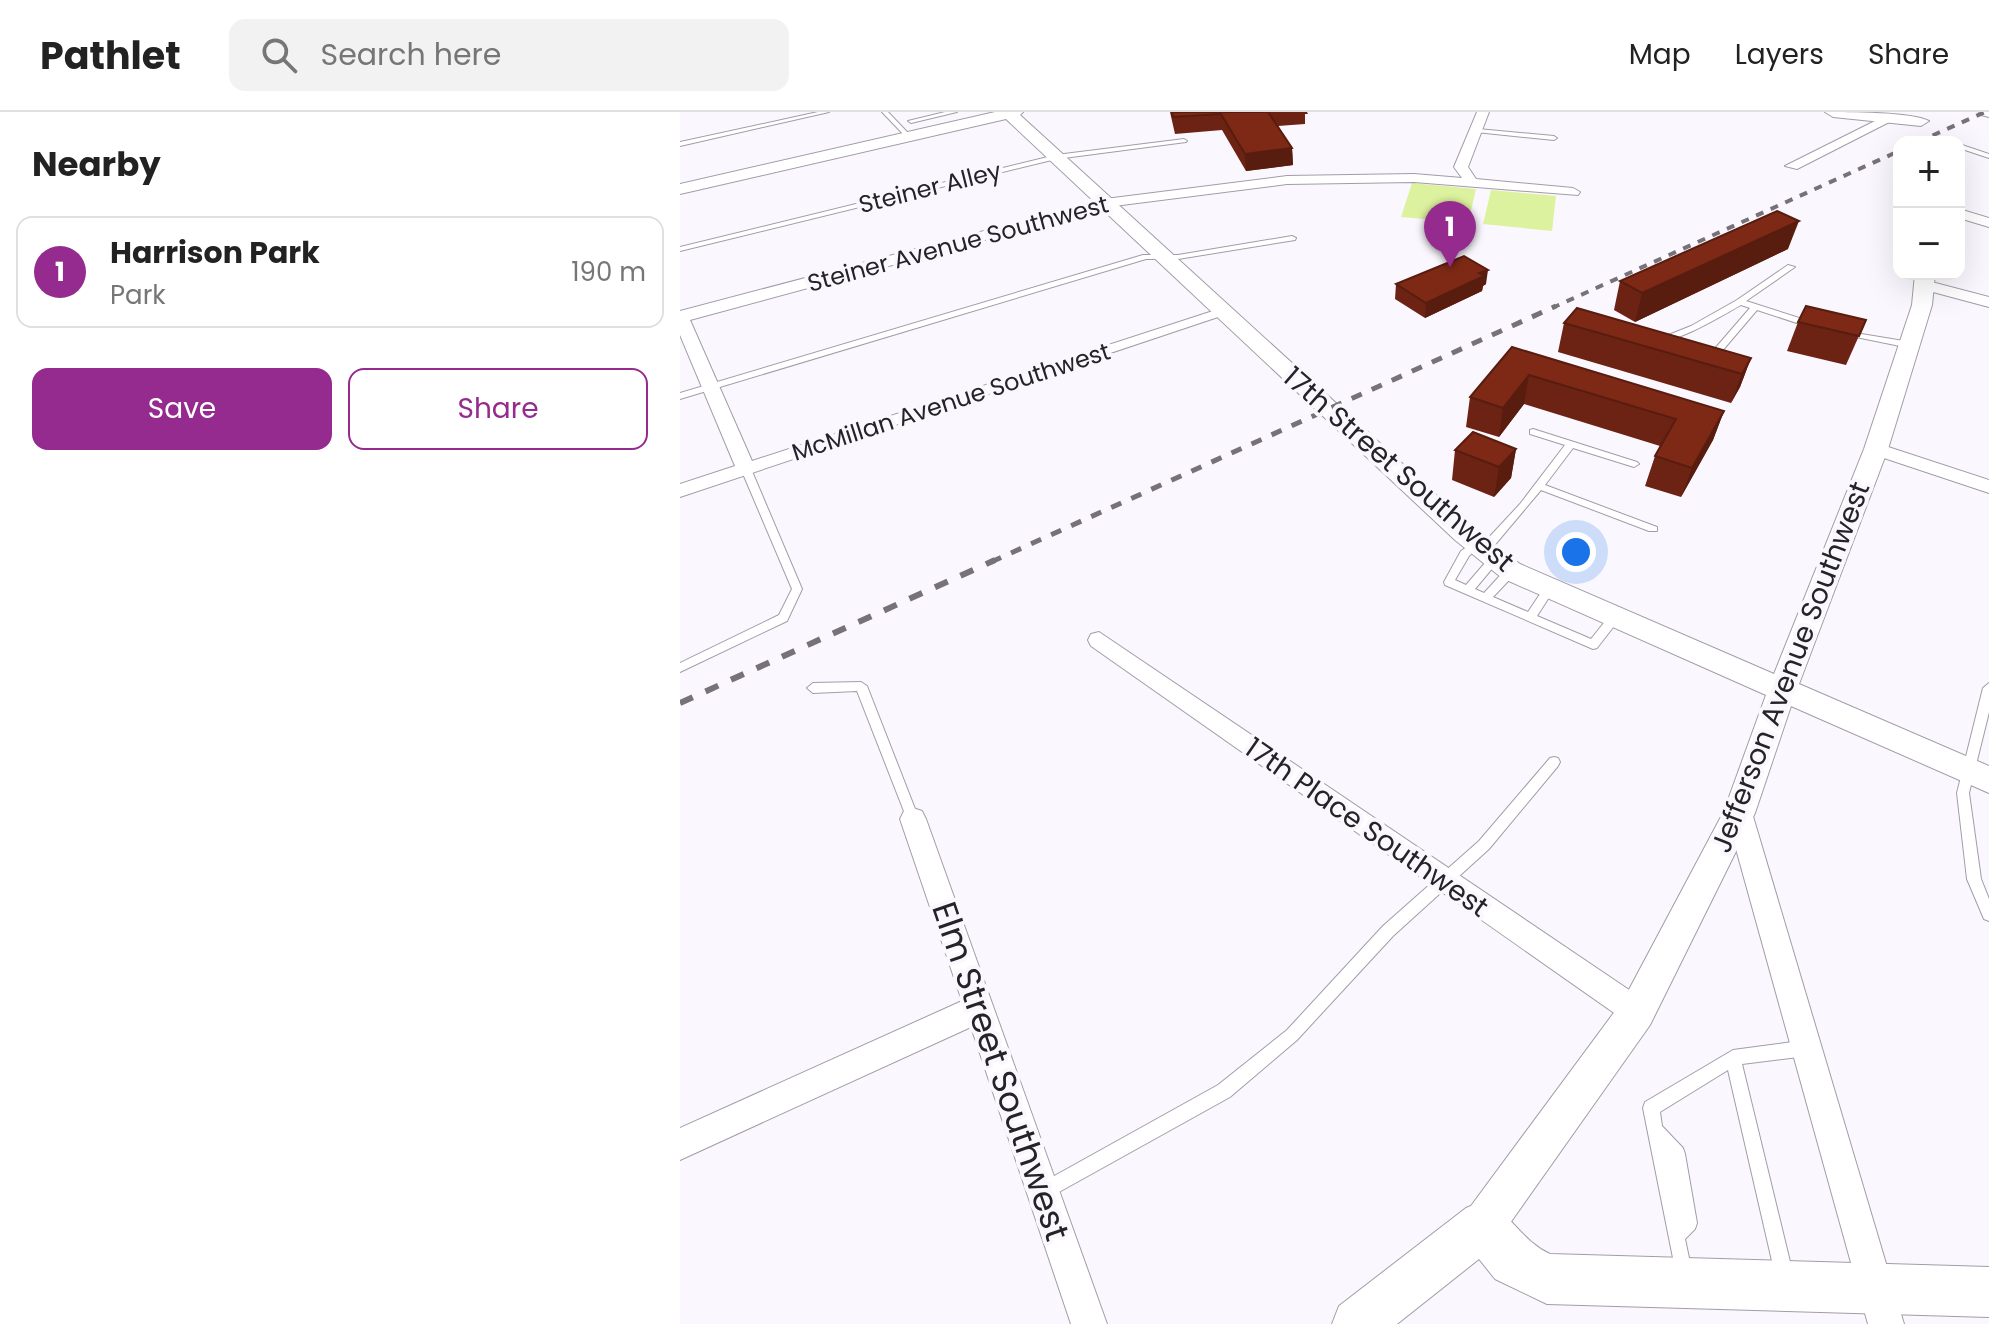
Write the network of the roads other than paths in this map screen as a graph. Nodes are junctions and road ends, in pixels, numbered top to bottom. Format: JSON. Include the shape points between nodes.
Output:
{"nodes":[{"id":1,"x":826,"y":112,"type":"edge"},
{"id":2,"x":885,"y":112,"type":"edge"},
{"id":3,"x":909,"y":112,"type":"edge"},
{"id":4,"x":1010,"y":112,"type":"edge"},
{"id":5,"x":1483,"y":112,"type":"edge"},
{"id":6,"x":1833,"y":112,"type":"edge"},
{"id":7,"x":947,"y":115,"type":"edge"},
{"id":8,"x":1922,"y":116,"type":"edge"},
{"id":9,"x":1893,"y":117,"type":"junction"},
{"id":10,"x":913,"y":130,"type":"junction"},
{"id":11,"x":1478,"y":131,"type":"junction"},
{"id":12,"x":1554,"y":138,"type":"dead end"},
{"id":13,"x":1184,"y":141,"type":"dead end"},
{"id":14,"x":680,"y":144,"type":"edge"},
{"id":15,"x":1965,"y":148,"type":"edge"},
{"id":16,"x":1989,"y":156,"type":"edge"},
{"id":17,"x":1056,"y":157,"type":"junction"},
{"id":18,"x":1792,"y":166,"type":"dead end"},
{"id":19,"x":1472,"y":183,"type":"junction"},
{"id":20,"x":680,"y":189,"type":"edge"},
{"id":21,"x":1573,"y":192,"type":"dead end"},
{"id":22,"x":1105,"y":203,"type":"junction"},
{"id":23,"x":1965,"y":215,"type":"edge"},
{"id":24,"x":1989,"y":223,"type":"edge"},
{"id":25,"x":1292,"y":238,"type":"dead end"},
{"id":26,"x":680,"y":249,"type":"edge"},
{"id":27,"x":1162,"y":256,"type":"junction"},
{"id":28,"x":1791,"y":267,"type":"dead end"},
{"id":29,"x":1924,"y":280,"type":"edge"},
{"id":30,"x":1740,"y":302,"type":"junction"},
{"id":31,"x":1989,"y":302,"type":"edge"},
{"id":32,"x":1755,"y":307,"type":"junction"},
{"id":33,"x":1222,"y":313,"type":"junction"},
{"id":34,"x":680,"y":317,"type":"edge"},
{"id":35,"x":1824,"y":329,"type":"edge"},
{"id":36,"x":1838,"y":331,"type":"edge"},
{"id":37,"x":1643,"y":337,"type":"edge"},
{"id":38,"x":1656,"y":340,"type":"junction"},
{"id":39,"x":1910,"y":345,"type":"junction"},
{"id":40,"x":1685,"y":348,"type":"edge"},
{"id":41,"x":1700,"y":351,"type":"edge"},
{"id":42,"x":710,"y":387,"type":"junction"},
{"id":43,"x":680,"y":396,"type":"edge"},
{"id":44,"x":1533,"y":432,"type":"dead end"},
{"id":45,"x":1571,"y":444,"type":"junction"},
{"id":46,"x":1876,"y":449,"type":"junction"},
{"id":47,"x":1634,"y":464,"type":"dead end"},
{"id":48,"x":746,"y":469,"type":"junction"},
{"id":49,"x":1539,"y":486,"type":"junction"},
{"id":50,"x":1989,"y":487,"type":"edge"},
{"id":51,"x":680,"y":491,"type":"edge"},
{"id":52,"x":1653,"y":529,"type":"dead end"},
{"id":53,"x":1492,"y":556,"type":"junction"},
{"id":54,"x":1550,"y":588,"type":"junction"},
{"id":55,"x":1468,"y":590,"type":"junction"},
{"id":56,"x":1485,"y":598,"type":"junction"},
{"id":57,"x":1530,"y":617,"type":"junction"},
{"id":58,"x":1615,"y":617,"type":"junction"},
{"id":59,"x":1099,"y":640,"type":"dead end"},
{"id":60,"x":680,"y":668,"type":"edge"},
{"id":61,"x":813,"y":688,"type":"dead end"},
{"id":62,"x":1989,"y":688,"type":"edge"},
{"id":63,"x":1782,"y":691,"type":"junction"},
{"id":64,"x":1554,"y":762,"type":"dead end"},
{"id":65,"x":1978,"y":775,"type":"edge"},
{"id":66,"x":1739,"y":813,"type":"junction"},
{"id":67,"x":913,"y":819,"type":"joint"},
{"id":68,"x":1444,"y":880,"type":"junction"},
{"id":69,"x":1989,"y":915,"type":"edge"},
{"id":70,"x":977,"y":1009,"type":"junction"},
{"id":71,"x":1637,"y":1012,"type":"junction"},
{"id":72,"x":1807,"y":1048,"type":"junction"},
{"id":73,"x":1733,"y":1058,"type":"junction"},
{"id":74,"x":680,"y":1144,"type":"edge"},
{"id":75,"x":1044,"y":1191,"type":"junction"},
{"id":76,"x":1483,"y":1225,"type":"junction"},
{"id":77,"x":1685,"y":1283,"type":"junction"},
{"id":78,"x":1787,"y":1286,"type":"junction"},
{"id":79,"x":1989,"y":1292,"type":"edge"},
{"id":80,"x":1881,"y":1307,"type":"edge"},
{"id":81,"x":1089,"y":1324,"type":"edge"},
{"id":82,"x":1357,"y":1324,"type":"edge"}],
"edges":[{"from":1,"to":14,"type":"lane"},
{"from":2,"to":10,"type":"lane"},
{"from":3,"to":10,"type":"lane"},
{"from":4,"to":7,"type":"street"},
{"from":4,"to":17,"type":"street","name":"17th Street Southwest"},
{"from":5,"to":11,"type":"street"},
{"from":6,"to":9,"type":"street"},
{"from":7,"to":10,"type":"street"},
{"from":8,"to":9,"type":"street"},
{"from":9,"to":18,"type":"street"},
{"from":10,"to":20,"type":"street"},
{"from":11,"to":12,"type":"lane"},
{"from":11,"to":19,"type":"street","via":[[1461,167]]},
{"from":13,"to":17,"type":"lane","name":"Steiner Alley"},
{"from":15,"to":16,"type":"lane"},
{"from":17,"to":22,"type":"street","name":"17th Street Southwest"},
{"from":17,"to":26,"type":"lane","name":"Steiner Alley"},
{"from":19,"to":21,"type":"street","name":"Steiner Avenue Southwest"},
{"from":19,"to":22,"type":"street","name":"Steiner Avenue Southwest","via":[[1414,178],[1287,180]]},
{"from":22,"to":27,"type":"street","name":"17th Street Southwest"},
{"from":22,"to":34,"type":"street","name":"Steiner Avenue Southwest"},
{"from":23,"to":24,"type":"street"},
{"from":25,"to":27,"type":"lane"},
{"from":27,"to":33,"type":"street","name":"17th Street Southwest"},
{"from":27,"to":42,"type":"lane"},
{"from":28,"to":30,"type":"lane"},
{"from":29,"to":31,"type":"street"},
{"from":29,"to":39,"type":"street","name":"Jefferson Avenue Southwest"},
{"from":30,"to":32,"type":"lane"},
{"from":30,"to":38,"type":"lane","via":[[1694,328]]},
{"from":32,"to":35,"type":"lane"},
{"from":32,"to":41,"type":"lane","via":[[1714,355]]},
{"from":33,"to":48,"type":"street","name":"McMillan Avenue Southwest"},
{"from":33,"to":53,"type":"street","name":"17th Street Southwest"},
{"from":34,"to":42,"type":"street"},
{"from":36,"to":39,"type":"lane"},
{"from":37,"to":38,"type":"lane"},
{"from":38,"to":40,"type":"lane"},
{"from":39,"to":46,"type":"street","name":"Jefferson Avenue Southwest"},
{"from":42,"to":43,"type":"lane"},
{"from":42,"to":48,"type":"street"},
{"from":44,"to":45,"type":"lane"},
{"from":45,"to":47,"type":"lane"},
{"from":45,"to":49,"type":"lane"},
{"from":46,"to":50,"type":"street"},
{"from":46,"to":63,"type":"street","name":"Jefferson Avenue Southwest"},
{"from":48,"to":51,"type":"street","name":"McMillan Avenue Southwest"},
{"from":48,"to":60,"type":"lane","via":[[797,589],[783,618]]},
{"from":49,"to":52,"type":"lane"},
{"from":49,"to":53,"type":"lane"},
{"from":53,"to":54,"type":"street","name":"17th Street Southwest"},
{"from":53,"to":55,"type":"lane"},
{"from":53,"to":55,"type":"lane","via":[[1465,554],[1449,582]]},
{"from":53,"to":56,"type":"lane"},
{"from":54,"to":57,"type":"lane"},
{"from":54,"to":58,"type":"street","name":"17th Street Southwest"},
{"from":55,"to":56,"type":"lane"},
{"from":56,"to":57,"type":"lane"},
{"from":57,"to":58,"type":"lane","via":[[1593,645]]},
{"from":58,"to":63,"type":"street","name":"17th Street Southwest"},
{"from":59,"to":68,"type":"street","name":"17th Place Southwest"},
{"from":61,"to":67,"type":"lane","via":[[861,686]]},
{"from":62,"to":65,"type":"lane"},
{"from":63,"to":65,"type":"street","name":"17th Street Southwest"},
{"from":63,"to":66,"type":"street","name":"Jefferson Avenue Southwest"},
{"from":64,"to":68,"type":"lane","via":[[1484,845]]},
{"from":65,"to":69,"type":"lane","via":[[1963,793],[1966,834],[1974,879]]},
{"from":66,"to":71,"type":"street","name":"Jefferson Avenue Southwest"},
{"from":66,"to":72,"type":"street"},
{"from":67,"to":70,"type":"street","name":"Elm Street Southwest"},
{"from":68,"to":71,"type":"street","name":"17th Place Southwest"},
{"from":68,"to":75,"type":"lane","via":[[1388,931],[1292,1035],[1224,1091]]},
{"from":70,"to":74,"type":"street"},
{"from":70,"to":75,"type":"street","name":"Elm Street Southwest"},
{"from":71,"to":76,"type":"street","name":"Jefferson Avenue Southwest"},
{"from":72,"to":73,"type":"lane"},
{"from":72,"to":80,"type":"street"},
{"from":73,"to":77,"type":"lane","via":[[1651,1108],[1656,1130],[1677,1154],[1689,1223],[1676,1236]]},
{"from":73,"to":78,"type":"lane"},
{"from":75,"to":81,"type":"street","name":"Elm Street Southwest"},
{"from":76,"to":77,"type":"main road","via":[[1512,1262],[1547,1279]]},
{"from":76,"to":82,"type":"main road","name":"Jefferson Avenue Southwest"},
{"from":77,"to":78,"type":"main road"},
{"from":78,"to":80,"type":"main road"},
{"from":79,"to":80,"type":"main road"}]}
